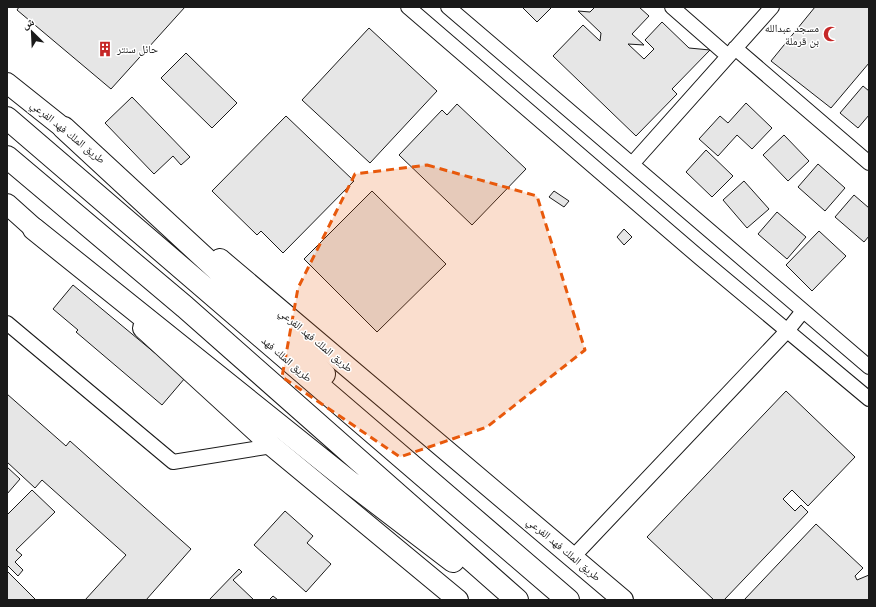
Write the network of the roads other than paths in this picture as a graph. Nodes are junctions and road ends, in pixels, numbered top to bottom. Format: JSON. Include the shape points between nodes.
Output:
{"nodes":[{"id":1,"x":408,"y":7,"type":"edge"},
{"id":2,"x":448,"y":7,"type":"edge"},
{"id":3,"x":672,"y":7,"type":"edge"},
{"id":4,"x":772,"y":7,"type":"edge"},
{"id":5,"x":731,"y":52,"type":"junction"},
{"id":6,"x":7,"y":84,"type":"edge"},
{"id":7,"x":7,"y":118,"type":"edge"},
{"id":8,"x":64,"y":128,"type":"junction"},
{"id":9,"x":7,"y":157,"type":"edge"},
{"id":10,"x":869,"y":163,"type":"edge"},
{"id":11,"x":632,"y":164,"type":"junction"},
{"id":12,"x":7,"y":204,"type":"edge"},
{"id":13,"x":34,"y":229,"type":"junction"},
{"id":14,"x":803,"y":311,"type":"junction"},
{"id":15,"x":7,"y":323,"type":"edge"},
{"id":16,"x":787,"y":331,"type":"junction"},
{"id":17,"x":869,"y":367,"type":"edge"},
{"id":18,"x":869,"y":399,"type":"edge"},
{"id":19,"x":272,"y":446,"type":"junction"},
{"id":20,"x":472,"y":518,"type":"junction"},
{"id":21,"x":572,"y":557,"type":"junction"},
{"id":22,"x":458,"y":600,"type":"edge"},
{"id":23,"x":510,"y":600,"type":"edge"},
{"id":24,"x":517,"y":600,"type":"edge"},
{"id":25,"x":568,"y":600,"type":"edge"},
{"id":26,"x":623,"y":600,"type":"edge"}],
"edges":[{"from":1,"to":16,"type":"street"},
{"from":2,"to":11,"type":"street"},
{"from":3,"to":5,"type":"street"},
{"from":4,"to":5,"type":"street"},
{"from":5,"to":10,"type":"street"},
{"from":5,"to":11,"type":"street"},
{"from":6,"to":8,"type":"main road","name":"طريق الملك فهد الفرعي"},
{"from":7,"to":20,"type":"highway","name":"طريق الملك فهد"},
{"from":8,"to":20,"type":"highway","via":[[222,274]]},
{"from":8,"to":21,"type":"main road","name":"طريق الملك فهد الفرعي"},
{"from":9,"to":24,"type":"highway","via":[[185,307]]},
{"from":11,"to":14,"type":"street"},
{"from":12,"to":13,"type":"main road"},
{"from":13,"to":19,"type":"main road"},
{"from":13,"to":23,"type":"highway","via":[[351,484]]},
{"from":14,"to":16,"type":"street"},
{"from":14,"to":17,"type":"street"},
{"from":15,"to":19,"type":"street","via":[[173,462]]},
{"from":16,"to":18,"type":"street"},
{"from":16,"to":21,"type":"street"},
{"from":19,"to":22,"type":"main road"},
{"from":20,"to":25,"type":"highway","name":"طريق الملك فهد"},
{"from":21,"to":26,"type":"main road","name":"طريق الملك فهد الفرعي"}]}
